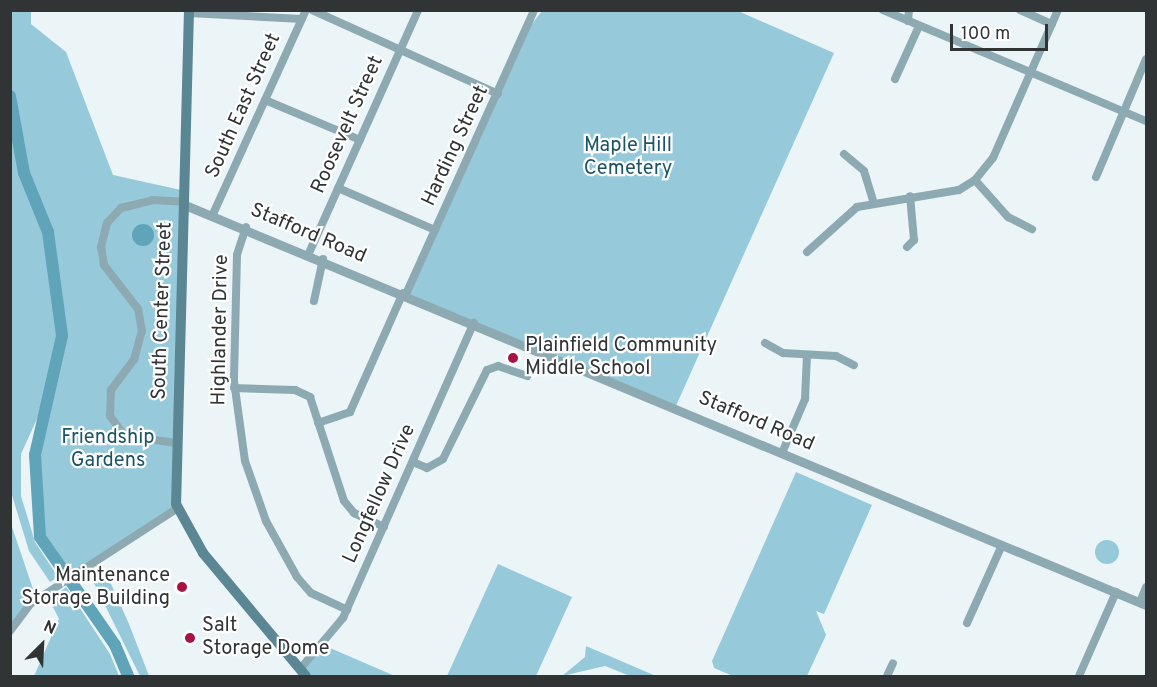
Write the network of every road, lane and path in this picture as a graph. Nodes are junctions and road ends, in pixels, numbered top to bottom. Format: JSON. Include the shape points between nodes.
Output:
{"nodes":[{"id":1,"x":312,"y":10,"type":"edge"},
{"id":2,"x":418,"y":10,"type":"edge"},
{"id":3,"x":534,"y":10,"type":"edge"},
{"id":4,"x":883,"y":10,"type":"edge"},
{"id":5,"x":909,"y":10,"type":"edge"},
{"id":6,"x":1020,"y":10,"type":"edge"},
{"id":7,"x":1058,"y":10,"type":"edge"},
{"id":8,"x":189,"y":12,"type":"edge"},
{"id":9,"x":304,"y":14,"type":"edge"},
{"id":10,"x":908,"y":21,"type":"junction"},
{"id":11,"x":1052,"y":24,"type":"junction"},
{"id":12,"x":919,"y":26,"type":"junction"},
{"id":13,"x":400,"y":51,"type":"junction"},
{"id":14,"x":1146,"y":59,"type":"edge"},
{"id":15,"x":1031,"y":73,"type":"junction"},
{"id":16,"x":895,"y":79,"type":"dead end"},
{"id":17,"x":498,"y":94,"type":"junction"},
{"id":18,"x":265,"y":100,"type":"junction"},
{"id":19,"x":1124,"y":112,"type":"junction"},
{"id":20,"x":1146,"y":121,"type":"edge"},
{"id":21,"x":360,"y":140,"type":"junction"},
{"id":22,"x":844,"y":154,"type":"dead end"},
{"id":23,"x":1096,"y":177,"type":"dead end"},
{"id":24,"x":975,"y":180,"type":"junction"},
{"id":25,"x":338,"y":188,"type":"junction"},
{"id":26,"x":910,"y":196,"type":"junction"},
{"id":27,"x":873,"y":201,"type":"junction"},
{"id":28,"x":185,"y":204,"type":"junction"},
{"id":29,"x":213,"y":214,"type":"junction"},
{"id":30,"x":246,"y":228,"type":"junction"},
{"id":31,"x":1032,"y":229,"type":"dead end"},
{"id":32,"x":435,"y":230,"type":"junction"},
{"id":33,"x":907,"y":247,"type":"dead end"},
{"id":34,"x":807,"y":252,"type":"dead end"},
{"id":35,"x":309,"y":254,"type":"junction"},
{"id":36,"x":323,"y":259,"type":"junction"},
{"id":37,"x":405,"y":293,"type":"junction"},
{"id":38,"x":314,"y":301,"type":"dead end"},
{"id":39,"x":474,"y":322,"type":"junction"},
{"id":40,"x":765,"y":343,"type":"dead end"},
{"id":41,"x":807,"y":356,"type":"junction"},
{"id":42,"x":854,"y":365,"type":"dead end"},
{"id":43,"x":527,"y":376,"type":"dead end"},
{"id":44,"x":234,"y":388,"type":"junction"},
{"id":45,"x":318,"y":423,"type":"junction"},
{"id":46,"x":175,"y":443,"type":"junction"},
{"id":47,"x":782,"y":453,"type":"junction"},
{"id":48,"x":413,"y":462,"type":"junction"},
{"id":49,"x":178,"y":507,"type":"junction"},
{"id":50,"x":384,"y":527,"type":"junction"},
{"id":51,"x":1002,"y":545,"type":"junction"},
{"id":52,"x":1146,"y":586,"type":"edge"},
{"id":53,"x":1116,"y":592,"type":"junction"},
{"id":54,"x":1143,"y":604,"type":"edge"},
{"id":55,"x":347,"y":609,"type":"junction"},
{"id":56,"x":967,"y":622,"type":"dead end"},
{"id":57,"x":10,"y":631,"type":"edge"},
{"id":58,"x":893,"y":663,"type":"dead end"},
{"id":59,"x":303,"y":673,"type":"edge"},
{"id":60,"x":887,"y":676,"type":"edge"},
{"id":61,"x":1080,"y":676,"type":"edge"}],
"edges":[{"from":1,"to":13,"type":"street"},
{"from":2,"to":13,"type":"street","name":"Roosevelt Street"},
{"from":3,"to":17,"type":"street","name":"Harding Street"},
{"from":4,"to":10,"type":"street"},
{"from":5,"to":10,"type":"street"},
{"from":6,"to":11,"type":"street"},
{"from":7,"to":11,"type":"street"},
{"from":8,"to":9,"type":"street"},
{"from":8,"to":28,"type":"main road","name":"South Center Street"},
{"from":9,"to":18,"type":"street","name":"South East Street"},
{"from":10,"to":12,"type":"street"},
{"from":11,"to":15,"type":"street"},
{"from":12,"to":15,"type":"street"},
{"from":12,"to":16,"type":"street"},
{"from":13,"to":17,"type":"street"},
{"from":13,"to":21,"type":"street","name":"Roosevelt Street"},
{"from":14,"to":19,"type":"street"},
{"from":15,"to":19,"type":"street"},
{"from":15,"to":24,"type":"street","via":[[990,164]]},
{"from":17,"to":32,"type":"street","name":"Harding Street"},
{"from":18,"to":21,"type":"street"},
{"from":18,"to":29,"type":"street","name":"South East Street"},
{"from":19,"to":20,"type":"street"},
{"from":19,"to":23,"type":"street"},
{"from":21,"to":25,"type":"street","name":"Roosevelt Street"},
{"from":22,"to":27,"type":"street","via":[[864,171]]},
{"from":24,"to":26,"type":"street","via":[[959,190]]},
{"from":24,"to":31,"type":"street","via":[[1008,217]]},
{"from":25,"to":32,"type":"street"},
{"from":25,"to":35,"type":"street","name":"Roosevelt Street"},
{"from":26,"to":27,"type":"street"},
{"from":26,"to":33,"type":"street","via":[[914,240]]},
{"from":27,"to":34,"type":"street","via":[[837,220]]},
{"from":28,"to":29,"type":"street","name":"Stafford Road"},
{"from":28,"to":46,"type":"main road","name":"South Center Street"},
{"from":28,"to":46,"type":"street","via":[[152,200],[121,208],[107,223],[101,247],[104,265],[138,309],[142,331],[134,360],[111,390],[110,416],[124,435]]},
{"from":29,"to":30,"type":"street","name":"Stafford Road"},
{"from":30,"to":35,"type":"street","name":"Stafford Road"},
{"from":30,"to":44,"type":"street","name":"Highlander Drive","via":[[237,255]]},
{"from":32,"to":37,"type":"street","name":"Harding Street"},
{"from":35,"to":36,"type":"street","name":"Stafford Road"},
{"from":36,"to":37,"type":"street","name":"Stafford Road"},
{"from":36,"to":38,"type":"street"},
{"from":37,"to":39,"type":"street","name":"Stafford Road"},
{"from":37,"to":45,"type":"street","name":"Harding Street","via":[[350,412]]},
{"from":39,"to":47,"type":"street","name":"Stafford Road"},
{"from":39,"to":48,"type":"street","name":"Longfellow Drive"},
{"from":40,"to":41,"type":"street","via":[[783,353]]},
{"from":41,"to":42,"type":"street","via":[[836,356]]},
{"from":41,"to":47,"type":"street","via":[[805,399]]},
{"from":43,"to":48,"type":"street","via":[[498,366],[487,370],[444,459],[427,468]]},
{"from":44,"to":45,"type":"street","via":[[300,391],[313,402]]},
{"from":44,"to":55,"type":"street","name":"Highlander Drive","via":[[245,461],[275,540],[307,590]]},
{"from":45,"to":50,"type":"street","via":[[344,501]]},
{"from":46,"to":49,"type":"main road","name":"South Center Street"},
{"from":47,"to":51,"type":"street","name":"Stafford Road"},
{"from":48,"to":50,"type":"street","name":"Longfellow Drive"},
{"from":49,"to":57,"type":"street","via":[[30,604]]},
{"from":49,"to":59,"type":"main road","name":"South Center Street","via":[[203,553]]},
{"from":50,"to":55,"type":"street","name":"Longfellow Drive"},
{"from":51,"to":53,"type":"street","name":"Stafford Road"},
{"from":51,"to":56,"type":"street"},
{"from":52,"to":54,"type":"street"},
{"from":53,"to":54,"type":"street","name":"Stafford Road"},
{"from":53,"to":61,"type":"street"},
{"from":55,"to":59,"type":"street","name":"Longfellow Drive"},
{"from":58,"to":60,"type":"street"}]}
